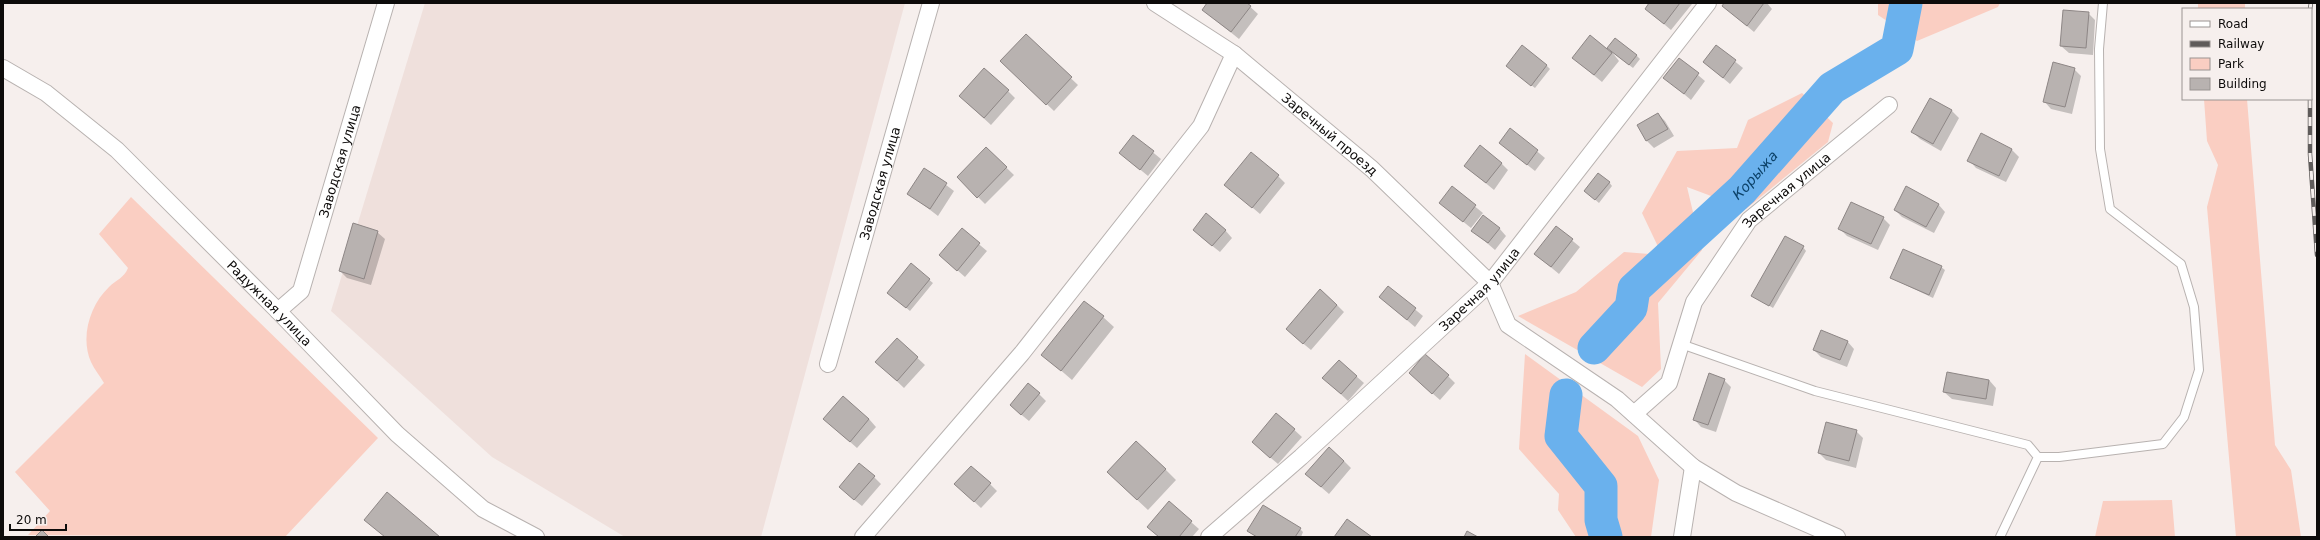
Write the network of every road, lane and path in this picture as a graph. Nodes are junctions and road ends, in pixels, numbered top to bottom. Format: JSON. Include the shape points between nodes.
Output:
{"nodes":[{"id":1,"x":386,"y":3,"type":"edge"},
{"id":2,"x":931,"y":3,"type":"edge"},
{"id":3,"x":1154,"y":3,"type":"edge"},
{"id":4,"x":1708,"y":3,"type":"edge"},
{"id":5,"x":2103,"y":3,"type":"edge"},
{"id":6,"x":1234,"y":54,"type":"junction"},
{"id":7,"x":3,"y":68,"type":"edge"},
{"id":8,"x":1889,"y":105,"type":"dead end"},
{"id":9,"x":1490,"y":283,"type":"junction"},
{"id":10,"x":278,"y":311,"type":"junction"},
{"id":11,"x":1681,"y":344,"type":"junction"},
{"id":12,"x":828,"y":364,"type":"dead end"},
{"id":13,"x":1634,"y":414,"type":"junction"},
{"id":14,"x":2038,"y":457,"type":"junction"},
{"id":15,"x":1693,"y":467,"type":"junction"},
{"id":16,"x":536,"y":537,"type":"edge"},
{"id":17,"x":863,"y":537,"type":"edge"},
{"id":18,"x":1209,"y":537,"type":"edge"},
{"id":19,"x":1682,"y":537,"type":"edge"},
{"id":20,"x":1837,"y":537,"type":"edge"},
{"id":21,"x":2000,"y":537,"type":"edge"}],
"edges":[{"from":1,"to":10,"type":"street","name":"Заводская улица","via":[[301,291]]},
{"from":2,"to":12,"type":"street","name":"Заводская улица"},
{"from":3,"to":6,"type":"street","name":"Заречный проезд"},
{"from":4,"to":9,"type":"street","name":"Заречная улица"},
{"from":5,"to":14,"type":"lane","via":[[2099,49],[2100,149],[2110,209],[2181,264],[2194,307],[2199,370],[2184,417],[2162,444],[2060,457]]},
{"from":6,"to":9,"type":"street","name":"Заречный проезд","via":[[1372,169]]},
{"from":6,"to":17,"type":"street","via":[[1200,126],[1022,353]]},
{"from":7,"to":10,"type":"street","name":"Радужная улица","via":[[46,93],[117,150]]},
{"from":8,"to":11,"type":"street","name":"Заречная улица","via":[[1749,220],[1694,302]]},
{"from":9,"to":13,"type":"street","via":[[1508,325],[1617,399]]},
{"from":9,"to":18,"type":"street","name":"Заречная улица","via":[[1301,457]]},
{"from":10,"to":16,"type":"street","name":"Радужная улица","via":[[403,439],[483,509]]},
{"from":11,"to":13,"type":"street","name":"Заречная улица","via":[[1669,383]]},
{"from":11,"to":14,"type":"lane","via":[[1815,391],[2028,445]]},
{"from":13,"to":15,"type":"street"},
{"from":14,"to":21,"type":"lane"},
{"from":15,"to":19,"type":"street"},
{"from":15,"to":20,"type":"street","via":[[1736,493]]}]}
